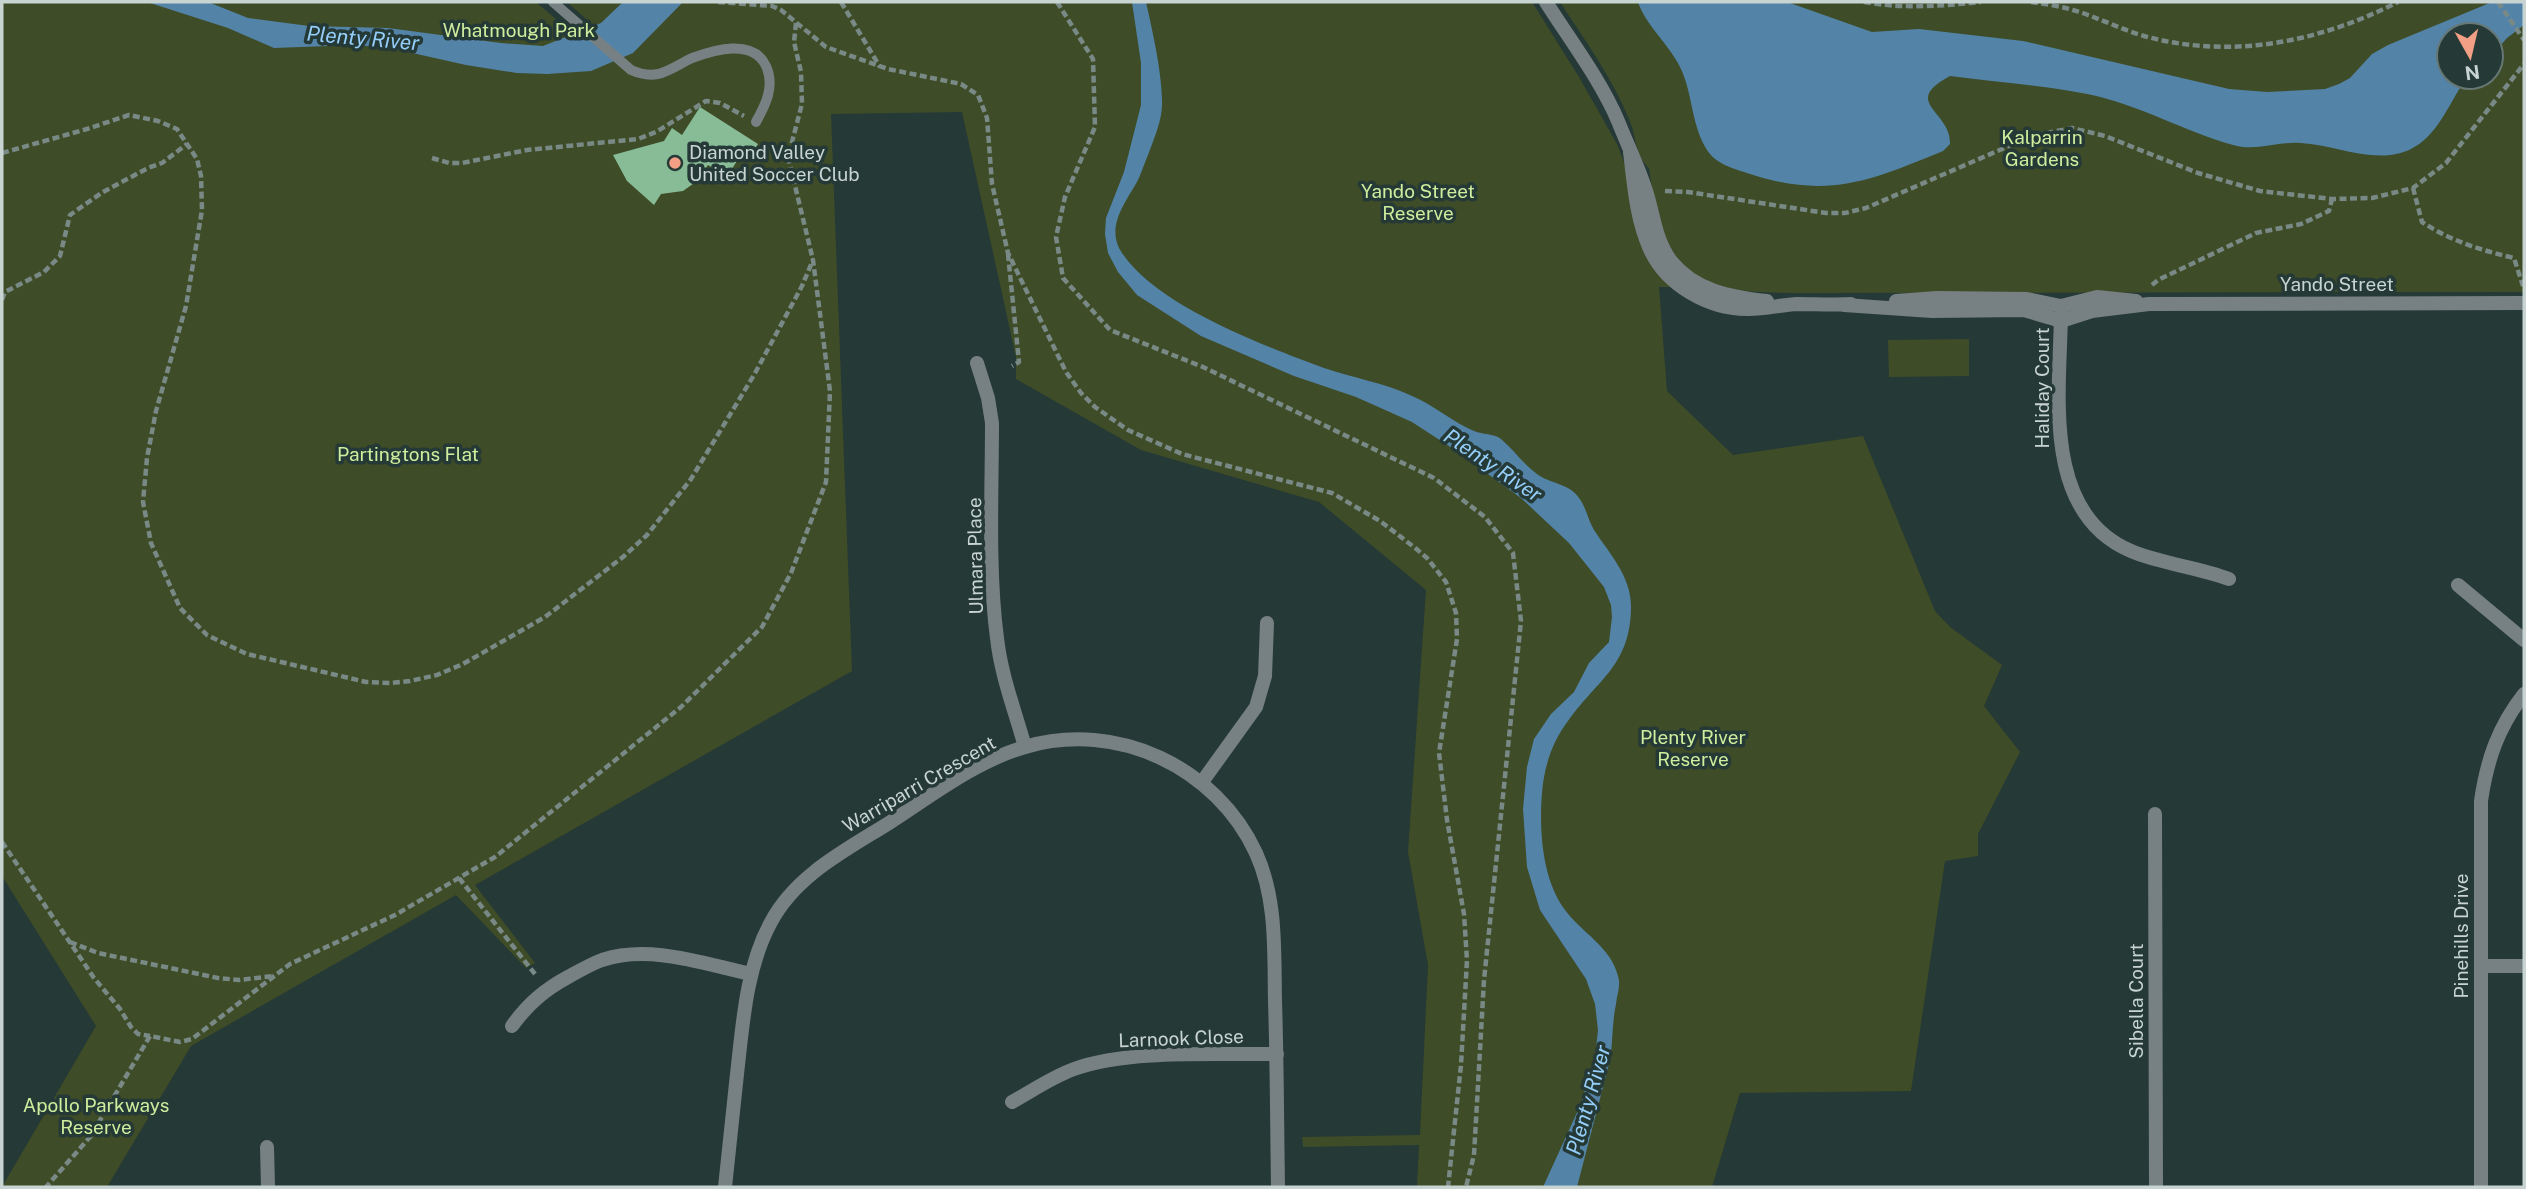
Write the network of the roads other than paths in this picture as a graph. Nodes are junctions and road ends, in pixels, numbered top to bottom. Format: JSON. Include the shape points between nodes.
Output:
{"nodes":[{"id":1,"x":553,"y":2,"type":"edge"},
{"id":2,"x":1546,"y":2,"type":"edge"},
{"id":3,"x":756,"y":122,"type":"road end"},
{"id":4,"x":1630,"y":152,"type":"junction"},
{"id":5,"x":2524,"y":303,"type":"edge"},
{"id":6,"x":1797,"y":304,"type":"junction"},
{"id":7,"x":2061,"y":313,"type":"junction"},
{"id":8,"x":977,"y":363,"type":"dead end"},
{"id":9,"x":2228,"y":579,"type":"dead end"},
{"id":10,"x":2458,"y":585,"type":"dead end"},
{"id":11,"x":1267,"y":623,"type":"dead end"},
{"id":12,"x":2524,"y":640,"type":"edge"},
{"id":13,"x":2524,"y":694,"type":"edge"},
{"id":14,"x":1025,"y":747,"type":"junction"},
{"id":15,"x":1202,"y":782,"type":"junction"},
{"id":16,"x":2155,"y":814,"type":"dead end"},
{"id":17,"x":2481,"y":966,"type":"junction"},
{"id":18,"x":2524,"y":966,"type":"edge"},
{"id":19,"x":751,"y":974,"type":"junction"},
{"id":20,"x":512,"y":1026,"type":"dead end"},
{"id":21,"x":1276,"y":1054,"type":"junction"},
{"id":22,"x":1012,"y":1102,"type":"dead end"},
{"id":23,"x":267,"y":1147,"type":"dead end"},
{"id":24,"x":268,"y":1187,"type":"edge"},
{"id":25,"x":725,"y":1187,"type":"edge"},
{"id":26,"x":1278,"y":1187,"type":"edge"},
{"id":27,"x":2156,"y":1187,"type":"edge"},
{"id":28,"x":2481,"y":1187,"type":"edge"}],
"edges":[{"from":1,"to":3,"type":"lane","via":[[640,74],[658,74],[692,58],[730,48],[756,54],[770,80]]},
{"from":2,"to":4,"type":"street","via":[[1611,107]]},
{"from":4,"to":6,"type":"street","via":[[1661,245],[1671,261],[1700,286],[1744,299]]},
{"from":4,"to":6,"type":"street","via":[[1649,248],[1676,284],[1727,307]]},
{"from":5,"to":7,"type":"street","name":"Yando Street","via":[[2150,304]]},
{"from":6,"to":7,"type":"street"},
{"from":7,"to":9,"type":"street","name":"Haliday Court","via":[[2062,454],[2072,492],[2082,509],[2111,540],[2128,550]]},
{"from":8,"to":14,"type":"street","name":"Ulmara Place","via":[[992,423],[997,638]]},
{"from":10,"to":12,"type":"street"},
{"from":11,"to":15,"type":"street","via":[[1265,676],[1256,707]]},
{"from":13,"to":17,"type":"street","name":"Pinehills Drive","via":[[2502,726],[2485,776],[2480,826]]},
{"from":14,"to":15,"type":"street","name":"Warriparri Crescent","via":[[1062,740],[1120,744],[1153,754]]},
{"from":14,"to":19,"type":"street","name":"Warriparri Crescent","via":[[988,762],[828,860],[772,920]]},
{"from":15,"to":21,"type":"street","name":"Warriparri Crescent","via":[[1242,826],[1266,880],[1274,931]]},
{"from":16,"to":27,"type":"street","name":"Sibella Court"},
{"from":17,"to":18,"type":"street"},
{"from":17,"to":28,"type":"street","name":"Pinehills Drive"},
{"from":19,"to":20,"type":"street","via":[[645,954],[613,958],[547,989]]},
{"from":19,"to":25,"type":"street","name":"Warriparri Crescent"},
{"from":21,"to":22,"type":"street","name":"Larnook Close","via":[[1152,1056],[1101,1062],[1074,1069]]},
{"from":21,"to":26,"type":"street","name":"Warriparri Crescent"},
{"from":23,"to":24,"type":"street"}]}
